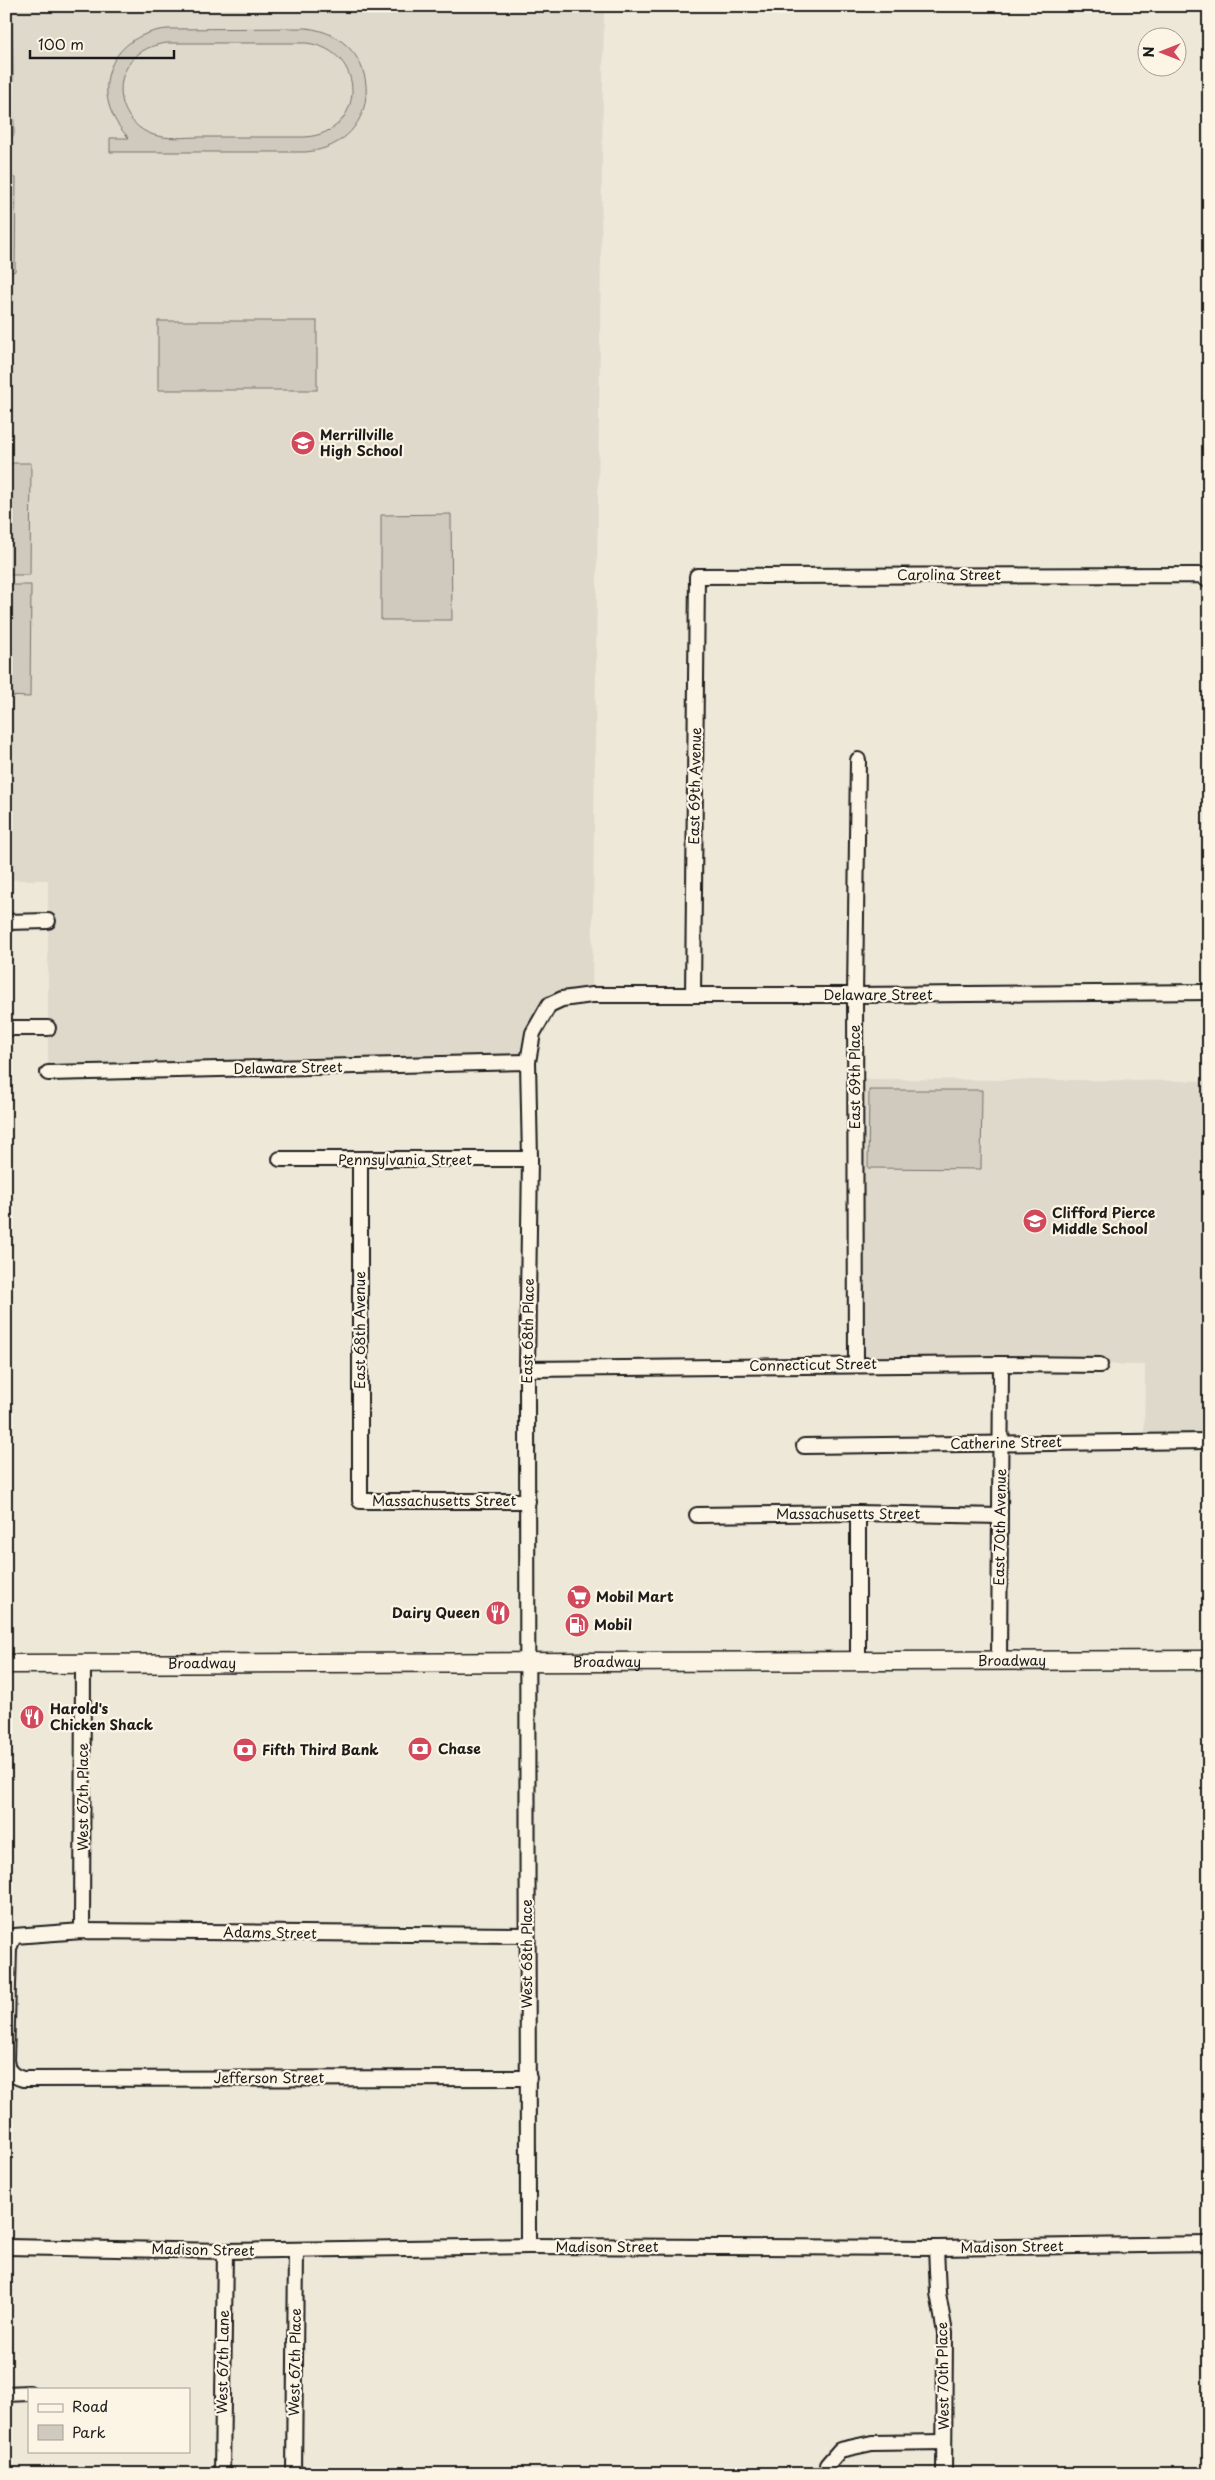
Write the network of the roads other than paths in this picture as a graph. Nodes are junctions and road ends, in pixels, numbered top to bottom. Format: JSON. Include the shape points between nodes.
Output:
{"nodes":[{"id":1,"x":697,"y":576,"type":"joint"},
{"id":2,"x":1204,"y":578,"type":"edge"},
{"id":3,"x":858,"y":760,"type":"dead end"},
{"id":4,"x":48,"y":921,"type":"dead end"},
{"id":5,"x":6,"y":922,"type":"edge"},
{"id":6,"x":1209,"y":992,"type":"edge"},
{"id":7,"x":693,"y":995,"type":"junction"},
{"id":8,"x":855,"y":995,"type":"junction"},
{"id":9,"x":549,"y":1005,"type":"joint"},
{"id":10,"x":6,"y":1028,"type":"edge"},
{"id":11,"x":48,"y":1028,"type":"dead end"},
{"id":12,"x":528,"y":1062,"type":"junction"},
{"id":13,"x":48,"y":1073,"type":"dead end"},
{"id":14,"x":280,"y":1159,"type":"dead end"},
{"id":15,"x":530,"y":1159,"type":"junction"},
{"id":16,"x":360,"y":1160,"type":"junction"},
{"id":17,"x":856,"y":1364,"type":"junction"},
{"id":18,"x":1001,"y":1364,"type":"junction"},
{"id":19,"x":1100,"y":1366,"type":"dead end"},
{"id":20,"x":527,"y":1369,"type":"junction"},
{"id":21,"x":1209,"y":1441,"type":"edge"},
{"id":22,"x":1001,"y":1443,"type":"junction"},
{"id":23,"x":804,"y":1446,"type":"dead end"},
{"id":24,"x":360,"y":1501,"type":"joint"},
{"id":25,"x":528,"y":1501,"type":"junction"},
{"id":26,"x":858,"y":1513,"type":"junction"},
{"id":27,"x":697,"y":1515,"type":"dead end"},
{"id":28,"x":1000,"y":1516,"type":"junction"},
{"id":29,"x":1209,"y":1660,"type":"edge"},
{"id":30,"x":858,"y":1661,"type":"junction"},
{"id":31,"x":999,"y":1661,"type":"junction"},
{"id":32,"x":529,"y":1662,"type":"junction"},
{"id":33,"x":6,"y":1664,"type":"edge"},
{"id":34,"x":83,"y":1664,"type":"junction"},
{"id":35,"x":82,"y":1931,"type":"junction"},
{"id":36,"x":527,"y":1935,"type":"junction"},
{"id":37,"x":11,"y":2074,"type":"joint"},
{"id":38,"x":529,"y":2078,"type":"junction"},
{"id":39,"x":1209,"y":2244,"type":"edge"},
{"id":40,"x":528,"y":2246,"type":"junction"},
{"id":41,"x":6,"y":2247,"type":"edge"},
{"id":42,"x":936,"y":2248,"type":"junction"},
{"id":43,"x":296,"y":2250,"type":"junction"},
{"id":44,"x":225,"y":2251,"type":"junction"},
{"id":45,"x":28,"y":2393,"type":"edge"},
{"id":46,"x":6,"y":2394,"type":"edge"},
{"id":47,"x":944,"y":2442,"type":"junction"},
{"id":48,"x":827,"y":2465,"type":"dead end"},
{"id":49,"x":222,"y":2474,"type":"edge"},
{"id":50,"x":294,"y":2474,"type":"edge"},
{"id":51,"x":944,"y":2474,"type":"edge"}],
"edges":[{"from":1,"to":2,"type":"street","name":"Carolina Street"},
{"from":1,"to":7,"type":"street","name":"East 69th Avenue"},
{"from":3,"to":8,"type":"street","name":"East 69th Place"},
{"from":4,"to":5,"type":"street"},
{"from":6,"to":8,"type":"street","name":"Delaware Street"},
{"from":7,"to":8,"type":"street","name":"Delaware Street"},
{"from":7,"to":9,"type":"street","name":"Delaware Street","via":[[592,995],[562,999]]},
{"from":8,"to":17,"type":"street","name":"East 69th Place"},
{"from":9,"to":12,"type":"street","name":"East 68th Place","via":[[533,1032]]},
{"from":10,"to":11,"type":"street"},
{"from":12,"to":13,"type":"street","name":"Delaware Street"},
{"from":12,"to":15,"type":"street","name":"East 68th Place"},
{"from":14,"to":16,"type":"street","name":"Pennsylvania Street"},
{"from":15,"to":16,"type":"street","name":"Pennsylvania Street"},
{"from":15,"to":20,"type":"street","name":"East 68th Place"},
{"from":16,"to":24,"type":"street","name":"East 68th Avenue"},
{"from":17,"to":18,"type":"street","name":"Connecticut Street"},
{"from":17,"to":20,"type":"street","name":"Connecticut Street"},
{"from":18,"to":19,"type":"street","name":"Connecticut Street"},
{"from":18,"to":22,"type":"street","name":"East 70th Avenue"},
{"from":20,"to":25,"type":"street","name":"East 68th Place"},
{"from":21,"to":22,"type":"street","name":"Catherine Street"},
{"from":22,"to":23,"type":"street","name":"Catherine Street"},
{"from":22,"to":28,"type":"street","name":"East 70th Avenue"},
{"from":24,"to":25,"type":"street","name":"Massachusetts Street"},
{"from":25,"to":32,"type":"street","name":"East 68th Place"},
{"from":26,"to":27,"type":"street","name":"Massachusetts Street"},
{"from":26,"to":28,"type":"street","name":"Massachusetts Street"},
{"from":26,"to":30,"type":"street"},
{"from":28,"to":31,"type":"street","name":"East 70th Avenue"},
{"from":29,"to":31,"type":"main road","name":"Broadway"},
{"from":30,"to":31,"type":"main road","name":"Broadway"},
{"from":30,"to":32,"type":"main road","name":"Broadway"},
{"from":32,"to":34,"type":"main road","name":"Broadway"},
{"from":32,"to":36,"type":"street","name":"West 68th Place"},
{"from":33,"to":34,"type":"main road","name":"Broadway"},
{"from":34,"to":35,"type":"street","name":"West 67th Place"},
{"from":35,"to":36,"type":"street","name":"Adams Street"},
{"from":35,"to":37,"type":"street","name":"Adams Street","via":[[14,1936],[9,1948],[6,2060]]},
{"from":36,"to":38,"type":"street","name":"West 68th Place"},
{"from":37,"to":38,"type":"street","name":"Jefferson Street","via":[[23,2079]]},
{"from":38,"to":40,"type":"street","name":"West 68th Place"},
{"from":39,"to":42,"type":"street","name":"Madison Street"},
{"from":40,"to":42,"type":"street","name":"Madison Street"},
{"from":40,"to":43,"type":"street","name":"Madison Street"},
{"from":41,"to":44,"type":"street","name":"Madison Street"},
{"from":42,"to":47,"type":"street","name":"West 70th Place","via":[[938,2293],[945,2333]]},
{"from":43,"to":44,"type":"street","name":"Madison Street"},
{"from":43,"to":50,"type":"street","name":"West 67th Place"},
{"from":44,"to":49,"type":"street","name":"West 67th Lane"},
{"from":45,"to":46,"type":"street"},
{"from":47,"to":48,"type":"street","via":[[872,2443],[840,2450]]},
{"from":47,"to":51,"type":"street","name":"West 70th Place"}]}
